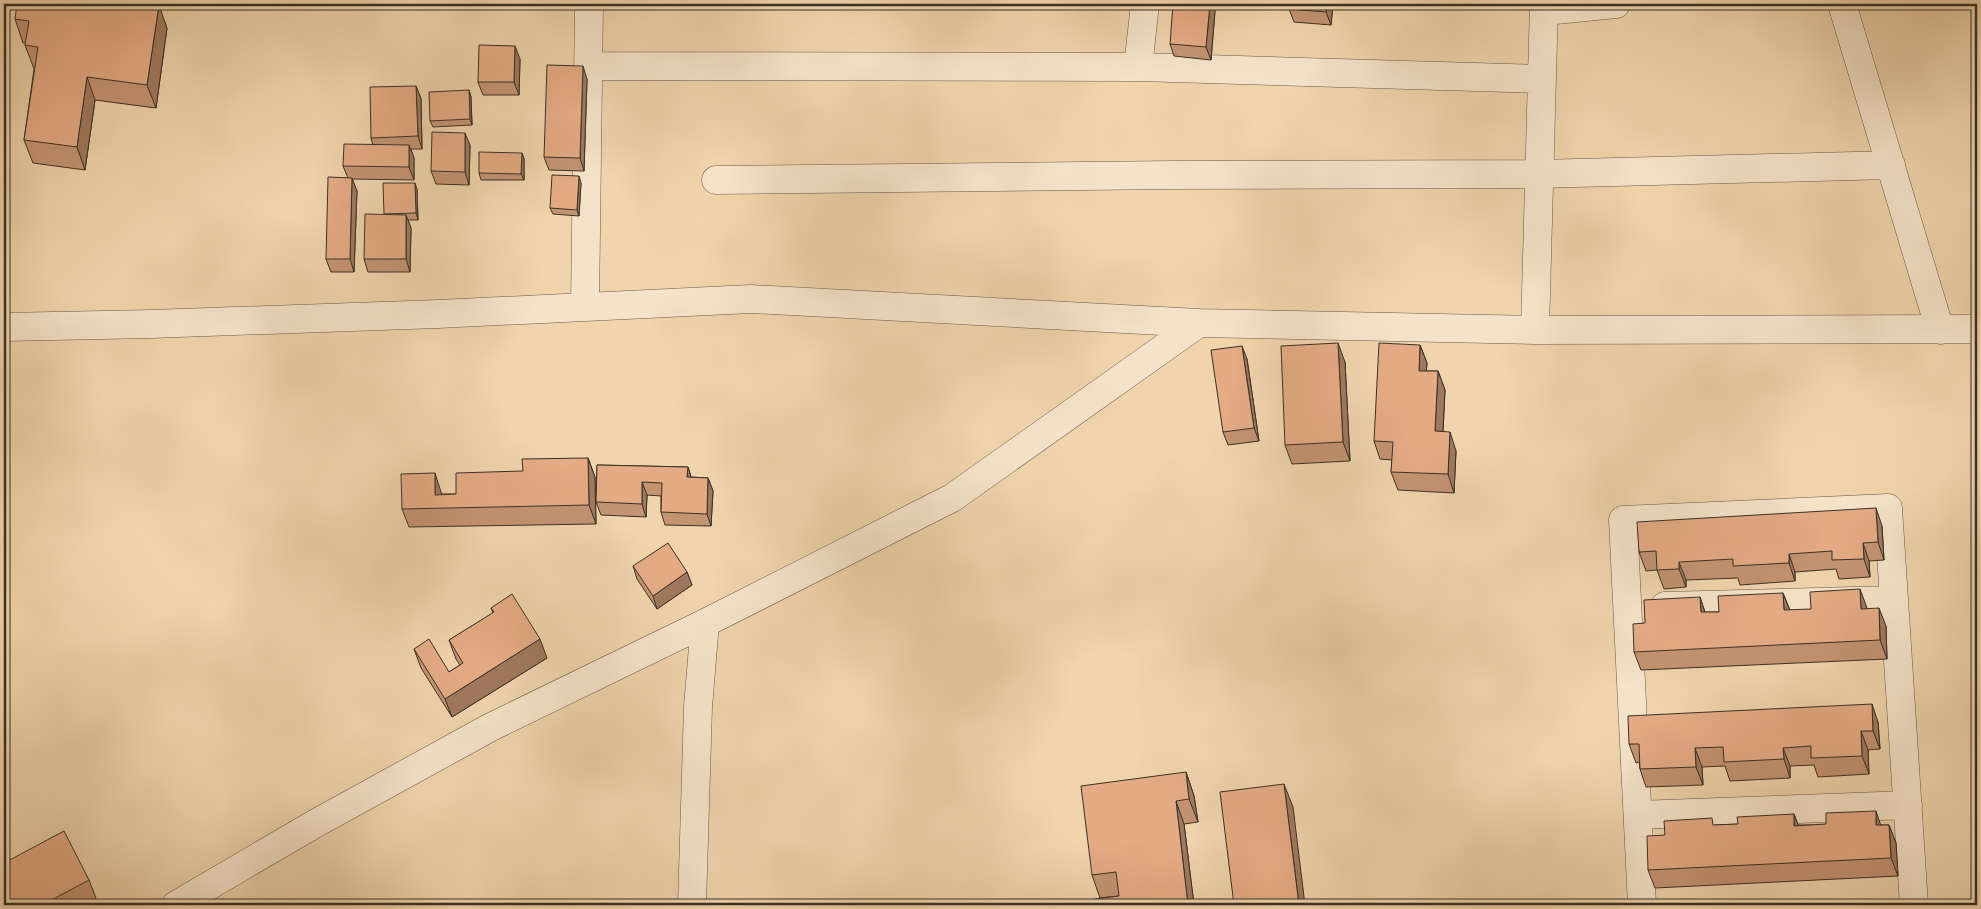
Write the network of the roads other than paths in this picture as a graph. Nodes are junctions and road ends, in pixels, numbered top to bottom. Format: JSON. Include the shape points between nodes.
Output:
{"nodes":[{"id":1,"x":589,"y":4,"type":"edge"},
{"id":2,"x":1145,"y":4,"type":"edge"},
{"id":3,"x":1616,"y":4,"type":"edge"},
{"id":4,"x":1842,"y":4,"type":"edge"},
{"id":5,"x":1545,"y":7,"type":"edge"},
{"id":6,"x":588,"y":66,"type":"junction"},
{"id":7,"x":1138,"y":67,"type":"junction"},
{"id":8,"x":1542,"y":79,"type":"junction"},
{"id":9,"x":1891,"y":165,"type":"junction"},
{"id":10,"x":1538,"y":174,"type":"junction"},
{"id":11,"x":716,"y":180,"type":"dead end"},
{"id":12,"x":585,"y":307,"type":"junction"},
{"id":13,"x":1199,"y":323,"type":"junction"},
{"id":14,"x":4,"y":327,"type":"edge"},
{"id":15,"x":1977,"y":329,"type":"edge"},
{"id":16,"x":1536,"y":330,"type":"junction"},
{"id":17,"x":1940,"y":330,"type":"junction"},
{"id":18,"x":1893,"y":600,"type":"junction"},
{"id":19,"x":1627,"y":607,"type":"junction"},
{"id":20,"x":705,"y":623,"type":"junction"},
{"id":21,"x":1908,"y":805,"type":"junction"},
{"id":22,"x":1638,"y":815,"type":"junction"},
{"id":23,"x":191,"y":901,"type":"edge"},
{"id":24,"x":692,"y":905,"type":"edge"},
{"id":25,"x":1642,"y":905,"type":"edge"},
{"id":26,"x":1914,"y":905,"type":"edge"}],
"edges":[{"from":1,"to":6,"type":"street"},
{"from":2,"to":7,"type":"street"},
{"from":3,"to":5,"type":"street"},
{"from":4,"to":9,"type":"street"},
{"from":5,"to":8,"type":"street"},
{"from":6,"to":7,"type":"street"},
{"from":6,"to":12,"type":"street"},
{"from":7,"to":8,"type":"street"},
{"from":8,"to":10,"type":"street"},
{"from":9,"to":10,"type":"street"},
{"from":9,"to":17,"type":"street"},
{"from":10,"to":11,"type":"street"},
{"from":10,"to":16,"type":"street"},
{"from":12,"to":13,"type":"street","via":[[751,299]]},
{"from":12,"to":14,"type":"street"},
{"from":13,"to":16,"type":"street"},
{"from":13,"to":20,"type":"street","via":[[952,498]]},
{"from":15,"to":17,"type":"street"},
{"from":16,"to":17,"type":"street"},
{"from":18,"to":19,"type":"street"},
{"from":18,"to":19,"type":"street","via":[[1888,508],[1624,520]]},
{"from":18,"to":21,"type":"street"},
{"from":19,"to":22,"type":"street"},
{"from":20,"to":23,"type":"street","via":[[491,727],[318,822]]},
{"from":20,"to":24,"type":"street","via":[[698,707]]},
{"from":21,"to":22,"type":"street"},
{"from":21,"to":26,"type":"street"},
{"from":22,"to":25,"type":"street"}]}
